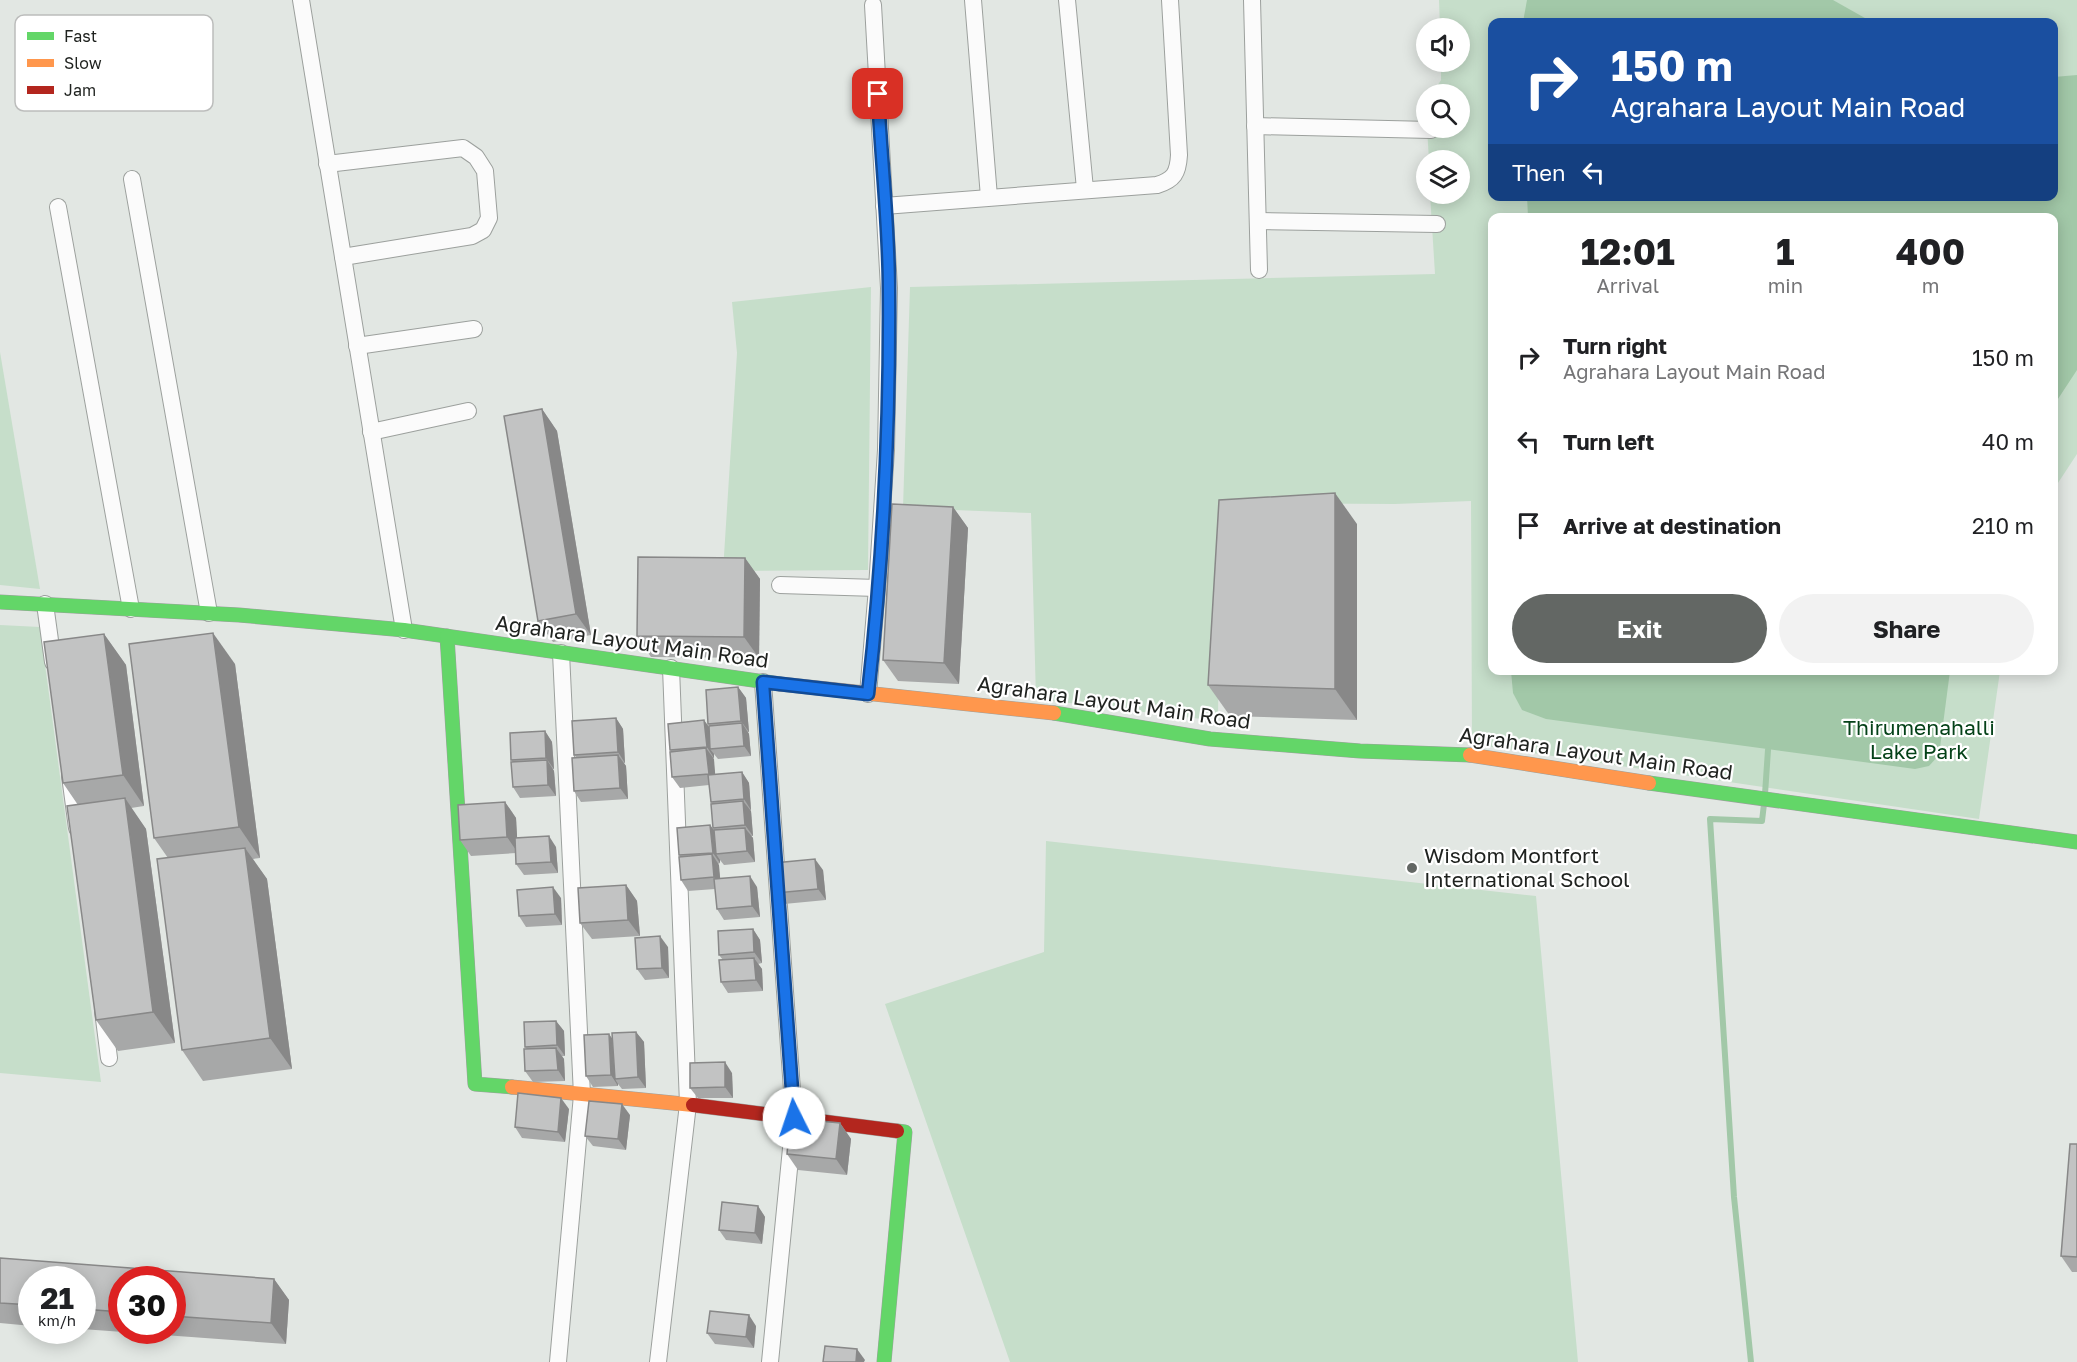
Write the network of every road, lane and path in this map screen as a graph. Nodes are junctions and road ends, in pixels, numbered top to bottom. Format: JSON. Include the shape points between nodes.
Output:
{"nodes":[{"id":1,"x":301,"y":0,"type":"edge"},
{"id":2,"x":973,"y":0,"type":"edge"},
{"id":3,"x":1067,"y":0,"type":"edge"},
{"id":4,"x":1170,"y":0,"type":"edge"},
{"id":5,"x":1252,"y":0,"type":"edge"},
{"id":6,"x":873,"y":5,"type":"dead end"},
{"id":7,"x":1255,"y":126,"type":"junction"},
{"id":8,"x":1416,"y":130,"type":"edge"},
{"id":9,"x":327,"y":164,"type":"junction"},
{"id":10,"x":132,"y":179,"type":"dead end"},
{"id":11,"x":1085,"y":189,"type":"junction"},
{"id":12,"x":989,"y":197,"type":"junction"},
{"id":13,"x":884,"y":206,"type":"junction"},
{"id":14,"x":58,"y":207,"type":"dead end"},
{"id":15,"x":1258,"y":221,"type":"junction"},
{"id":16,"x":1437,"y":224,"type":"dead end"},
{"id":17,"x":343,"y":257,"type":"junction"},
{"id":18,"x":1259,"y":270,"type":"dead end"},
{"id":19,"x":474,"y":329,"type":"dead end"},
{"id":20,"x":357,"y":345,"type":"junction"},
{"id":21,"x":468,"y":411,"type":"dead end"},
{"id":22,"x":371,"y":432,"type":"junction"},
{"id":23,"x":780,"y":585,"type":"dead end"},
{"id":24,"x":877,"y":588,"type":"junction"},
{"id":25,"x":0,"y":602,"type":"edge"},
{"id":26,"x":45,"y":604,"type":"junction"},
{"id":27,"x":131,"y":609,"type":"junction"},
{"id":28,"x":209,"y":613,"type":"junction"},
{"id":29,"x":404,"y":630,"type":"junction"},
{"id":30,"x":447,"y":636,"type":"junction"},
{"id":31,"x":561,"y":652,"type":"junction"},
{"id":32,"x":671,"y":668,"type":"junction"},
{"id":33,"x":55,"y":674,"type":"edge"},
{"id":34,"x":763,"y":682,"type":"junction"},
{"id":35,"x":868,"y":694,"type":"junction"},
{"id":36,"x":67,"y":755,"type":"edge"},
{"id":37,"x":2077,"y":842,"type":"edge"},
{"id":38,"x":80,"y":848,"type":"edge"},
{"id":39,"x":101,"y":1000,"type":"edge"},
{"id":40,"x":110,"y":1058,"type":"dead end"},
{"id":41,"x":582,"y":1095,"type":"junction"},
{"id":42,"x":688,"y":1104,"type":"junction"},
{"id":43,"x":794,"y":1118,"type":"junction"},
{"id":44,"x":558,"y":1362,"type":"edge"},
{"id":45,"x":658,"y":1362,"type":"edge"},
{"id":46,"x":770,"y":1362,"type":"edge"},
{"id":47,"x":884,"y":1362,"type":"edge"}],
"edges":[{"from":1,"to":9,"type":"street"},
{"from":2,"to":12,"type":"street"},
{"from":3,"to":11,"type":"street"},
{"from":4,"to":11,"type":"street","via":[[1178,171],[1169,182],[1157,185]]},
{"from":5,"to":7,"type":"street"},
{"from":6,"to":13,"type":"street"},
{"from":7,"to":8,"type":"street"},
{"from":7,"to":15,"type":"street"},
{"from":9,"to":17,"type":"street"},
{"from":9,"to":17,"type":"street","via":[[463,148],[476,157],[485,171],[489,218],[483,230],[472,236]]},
{"from":10,"to":28,"type":"street"},
{"from":11,"to":12,"type":"street"},
{"from":12,"to":13,"type":"street"},
{"from":13,"to":24,"type":"street","via":[[889,288],[886,450]]},
{"from":14,"to":27,"type":"street"},
{"from":15,"to":16,"type":"street"},
{"from":15,"to":18,"type":"street"},
{"from":17,"to":20,"type":"street"},
{"from":19,"to":20,"type":"street"},
{"from":20,"to":22,"type":"street"},
{"from":21,"to":22,"type":"street"},
{"from":22,"to":29,"type":"street"},
{"from":23,"to":24,"type":"street"},
{"from":24,"to":35,"type":"street"},
{"from":25,"to":26,"type":"street","name":"Agrahara Layout Main Road"},
{"from":26,"to":27,"type":"street","name":"Agrahara Layout Main Road"},
{"from":26,"to":33,"type":"street"},
{"from":27,"to":28,"type":"street","name":"Agrahara Layout Main Road"},
{"from":28,"to":29,"type":"street","name":"Agrahara Layout Main Road"},
{"from":29,"to":30,"type":"street","name":"Agrahara Layout Main Road"},
{"from":30,"to":31,"type":"street","name":"Agrahara Layout Main Road"},
{"from":30,"to":41,"type":"street","via":[[475,1084]]},
{"from":31,"to":32,"type":"street","name":"Agrahara Layout Main Road"},
{"from":31,"to":41,"type":"street"},
{"from":32,"to":34,"type":"street","name":"Agrahara Layout Main Road"},
{"from":32,"to":42,"type":"street"},
{"from":34,"to":35,"type":"street","name":"Agrahara Layout Main Road"},
{"from":34,"to":43,"type":"street"},
{"from":35,"to":37,"type":"street","name":"Agrahara Layout Main Road","via":[[1084,716],[1210,740],[1480,755],[1591,775]]},
{"from":36,"to":38,"type":"street"},
{"from":39,"to":40,"type":"street"},
{"from":41,"to":42,"type":"street"},
{"from":41,"to":44,"type":"street"},
{"from":42,"to":43,"type":"street"},
{"from":42,"to":45,"type":"street"},
{"from":43,"to":46,"type":"street"},
{"from":43,"to":47,"type":"street","via":[[905,1132]]}]}
